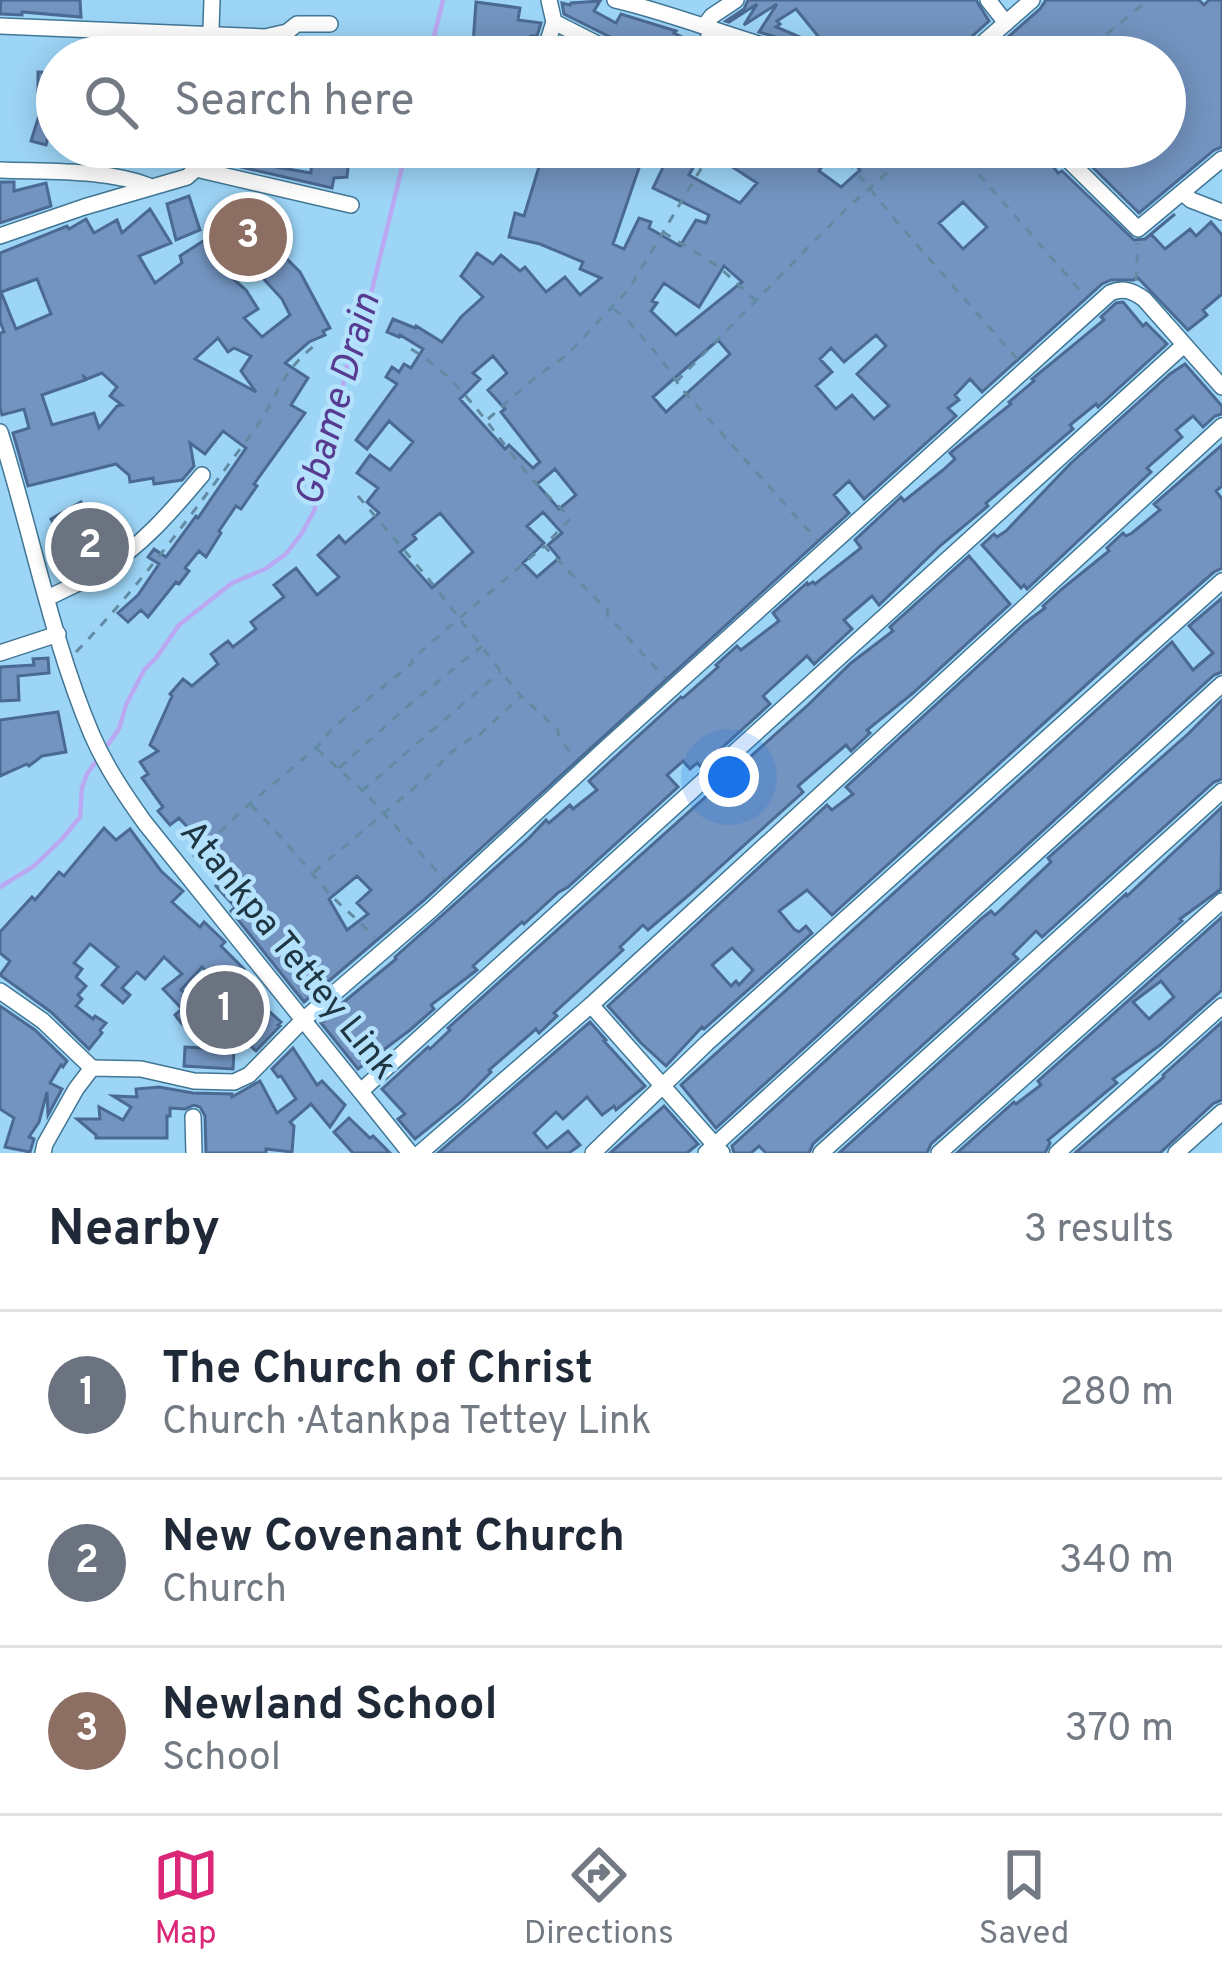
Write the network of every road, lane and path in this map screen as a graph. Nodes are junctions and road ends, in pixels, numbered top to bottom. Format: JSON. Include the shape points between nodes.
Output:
{"nodes":[{"id":1,"x":212,"y":0,"type":"edge"},
{"id":2,"x":549,"y":0,"type":"edge"},
{"id":3,"x":615,"y":0,"type":"edge"},
{"id":4,"x":736,"y":0,"type":"edge"},
{"id":5,"x":988,"y":0,"type":"edge"},
{"id":6,"x":1032,"y":0,"type":"edge"},
{"id":7,"x":1148,"y":0,"type":"edge"},
{"id":8,"x":654,"y":4,"type":"edge"},
{"id":9,"x":554,"y":22,"type":"junction"},
{"id":10,"x":1006,"y":23,"type":"junction"},
{"id":11,"x":330,"y":24,"type":"dead end"},
{"id":12,"x":0,"y":26,"type":"edge"},
{"id":13,"x":708,"y":28,"type":"junction"},
{"id":14,"x":211,"y":33,"type":"junction"},
{"id":15,"x":211,"y":36,"type":"edge"},
{"id":16,"x":252,"y":36,"type":"edge"},
{"id":17,"x":269,"y":36,"type":"edge"},
{"id":18,"x":550,"y":36,"type":"edge"},
{"id":19,"x":582,"y":36,"type":"edge"},
{"id":20,"x":705,"y":36,"type":"edge"},
{"id":21,"x":732,"y":36,"type":"edge"},
{"id":22,"x":991,"y":36,"type":"edge"},
{"id":23,"x":1104,"y":36,"type":"edge"},
{"id":24,"x":1222,"y":158,"type":"edge"},
{"id":25,"x":701,"y":168,"type":"edge"},
{"id":26,"x":854,"y":168,"type":"edge"},
{"id":27,"x":892,"y":168,"type":"edge"},
{"id":28,"x":973,"y":168,"type":"edge"},
{"id":29,"x":1076,"y":168,"type":"edge"},
{"id":30,"x":0,"y":170,"type":"edge"},
{"id":31,"x":196,"y":170,"type":"joint"},
{"id":32,"x":149,"y":186,"type":"junction"},
{"id":33,"x":871,"y":187,"type":"junction"},
{"id":34,"x":1183,"y":193,"type":"junction"},
{"id":35,"x":351,"y":205,"type":"dead end"},
{"id":36,"x":1222,"y":212,"type":"edge"},
{"id":37,"x":1138,"y":229,"type":"junction"},
{"id":38,"x":662,"y":231,"type":"junction"},
{"id":39,"x":0,"y":236,"type":"edge"},
{"id":40,"x":1136,"y":293,"type":"junction"},
{"id":41,"x":756,"y":301,"type":"junction"},
{"id":42,"x":1094,"y":307,"type":"junction"},
{"id":43,"x":613,"y":308,"type":"junction"},
{"id":44,"x":1184,"y":345,"type":"junction"},
{"id":45,"x":411,"y":349,"type":"dead end"},
{"id":46,"x":1025,"y":368,"type":"junction"},
{"id":47,"x":676,"y":382,"type":"junction"},
{"id":48,"x":1222,"y":387,"type":"edge"},
{"id":49,"x":488,"y":419,"type":"junction"},
{"id":50,"x":1222,"y":426,"type":"edge"},
{"id":51,"x":0,"y":433,"type":"edge"},
{"id":52,"x":202,"y":476,"type":"dead end"},
{"id":53,"x":358,"y":496,"type":"dead end"},
{"id":54,"x":544,"y":546,"type":"junction"},
{"id":55,"x":826,"y":549,"type":"junction"},
{"id":56,"x":1222,"y":581,"type":"edge"},
{"id":57,"x":47,"y":598,"type":"junction"},
{"id":58,"x":460,"y":618,"type":"junction"},
{"id":59,"x":58,"y":634,"type":"junction"},
{"id":60,"x":482,"y":646,"type":"junction"},
{"id":61,"x":0,"y":653,"type":"edge"},
{"id":62,"x":502,"y":671,"type":"junction"},
{"id":63,"x":1222,"y":684,"type":"edge"},
{"id":64,"x":673,"y":687,"type":"junction"},
{"id":65,"x":521,"y":696,"type":"junction"},
{"id":66,"x":316,"y":748,"type":"junction"},
{"id":67,"x":337,"y":769,"type":"junction"},
{"id":68,"x":583,"y":769,"type":"junction"},
{"id":69,"x":362,"y":791,"type":"junction"},
{"id":70,"x":1222,"y":791,"type":"edge"},
{"id":71,"x":249,"y":803,"type":"junction"},
{"id":72,"x":383,"y":813,"type":"junction"},
{"id":73,"x":179,"y":866,"type":"junction"},
{"id":74,"x":314,"y":872,"type":"junction"},
{"id":75,"x":454,"y":890,"type":"junction"},
{"id":76,"x":1222,"y":901,"type":"edge"},
{"id":77,"x":384,"y":950,"type":"junction"},
{"id":78,"x":0,"y":991,"type":"edge"},
{"id":79,"x":591,"y":1005,"type":"junction"},
{"id":80,"x":1222,"y":1006,"type":"edge"},
{"id":81,"x":302,"y":1021,"type":"junction"},
{"id":82,"x":92,"y":1068,"type":"junction"},
{"id":83,"x":663,"y":1086,"type":"junction"},
{"id":84,"x":362,"y":1090,"type":"junction"},
{"id":85,"x":1222,"y":1112,"type":"edge"},
{"id":86,"x":193,"y":1117,"type":"dead end"},
{"id":87,"x":714,"y":1150,"type":"edge"},
{"id":88,"x":43,"y":1153,"type":"edge"},
{"id":89,"x":194,"y":1153,"type":"edge"},
{"id":90,"x":410,"y":1153,"type":"edge"},
{"id":91,"x":421,"y":1153,"type":"edge"},
{"id":92,"x":593,"y":1153,"type":"edge"},
{"id":93,"x":821,"y":1153,"type":"edge"},
{"id":94,"x":939,"y":1153,"type":"edge"},
{"id":95,"x":1057,"y":1153,"type":"edge"},
{"id":96,"x":1176,"y":1153,"type":"edge"}],
"edges":[{"from":1,"to":14,"type":"street"},
{"from":2,"to":9,"type":"street"},
{"from":3,"to":8,"type":"street"},
{"from":4,"to":13,"type":"street"},
{"from":5,"to":10,"type":"street"},
{"from":6,"to":10,"type":"street"},
{"from":7,"to":23,"type":"path"},
{"from":8,"to":13,"type":"street"},
{"from":9,"to":18,"type":"street"},
{"from":9,"to":19,"type":"street"},
{"from":10,"to":22,"type":"street"},
{"from":11,"to":17,"type":"street","via":[[297,24]]},
{"from":12,"to":14,"type":"street"},
{"from":13,"to":20,"type":"street"},
{"from":13,"to":21,"type":"street"},
{"from":14,"to":15,"type":"street"},
{"from":14,"to":16,"type":"street"},
{"from":24,"to":34,"type":"street"},
{"from":25,"to":38,"type":"path"},
{"from":26,"to":33,"type":"path"},
{"from":27,"to":33,"type":"path"},
{"from":28,"to":42,"type":"path"},
{"from":29,"to":37,"type":"street"},
{"from":30,"to":32,"type":"street"},
{"from":31,"to":32,"type":"street"},
{"from":31,"to":35,"type":"street"},
{"from":32,"to":39,"type":"street"},
{"from":33,"to":41,"type":"path"},
{"from":33,"to":46,"type":"path"},
{"from":34,"to":36,"type":"street"},
{"from":34,"to":37,"type":"street"},
{"from":37,"to":40,"type":"path"},
{"from":38,"to":41,"type":"path"},
{"from":38,"to":43,"type":"path"},
{"from":40,"to":42,"type":"street","via":[[1118,289]]},
{"from":40,"to":44,"type":"street"},
{"from":41,"to":47,"type":"path"},
{"from":42,"to":46,"type":"street"},
{"from":43,"to":47,"type":"path"},
{"from":43,"to":49,"type":"path"},
{"from":44,"to":48,"type":"street"},
{"from":44,"to":84,"type":"street"},
{"from":45,"to":49,"type":"path"},
{"from":46,"to":55,"type":"street"},
{"from":47,"to":55,"type":"path"},
{"from":49,"to":54,"type":"path","via":[[571,519]]},
{"from":50,"to":79,"type":"street"},
{"from":51,"to":57,"type":"street","name":"Atankpa Tettey Link"},
{"from":52,"to":57,"type":"street","via":[[134,547]]},
{"from":53,"to":58,"type":"path"},
{"from":54,"to":58,"type":"path"},
{"from":54,"to":64,"type":"path"},
{"from":55,"to":64,"type":"street"},
{"from":56,"to":83,"type":"street"},
{"from":57,"to":59,"type":"street","name":"Atankpa Tettey Link"},
{"from":58,"to":60,"type":"path"},
{"from":58,"to":66,"type":"path"},
{"from":59,"to":61,"type":"street"},
{"from":59,"to":73,"type":"street","name":"Atankpa Tettey Link","via":[[94,738]]},
{"from":60,"to":62,"type":"path"},
{"from":60,"to":67,"type":"path"},
{"from":62,"to":65,"type":"path"},
{"from":62,"to":69,"type":"path"},
{"from":63,"to":87,"type":"street"},
{"from":64,"to":68,"type":"street"},
{"from":65,"to":68,"type":"path","via":[[558,730]]},
{"from":65,"to":72,"type":"path"},
{"from":66,"to":67,"type":"path"},
{"from":66,"to":71,"type":"path"},
{"from":67,"to":69,"type":"path"},
{"from":68,"to":75,"type":"street"},
{"from":69,"to":72,"type":"path"},
{"from":70,"to":93,"type":"street"},
{"from":71,"to":73,"type":"path"},
{"from":71,"to":74,"type":"path"},
{"from":72,"to":74,"type":"path"},
{"from":72,"to":75,"type":"path"},
{"from":73,"to":81,"type":"street","name":"Atankpa Tettey Link"},
{"from":74,"to":77,"type":"path"},
{"from":75,"to":77,"type":"street"},
{"from":76,"to":94,"type":"street"},
{"from":77,"to":81,"type":"street"},
{"from":78,"to":82,"type":"street"},
{"from":79,"to":83,"type":"street"},
{"from":79,"to":91,"type":"street"},
{"from":80,"to":95,"type":"street"},
{"from":81,"to":82,"type":"street","via":[[234,1082]]},
{"from":81,"to":84,"type":"street","name":"Atankpa Tettey Link"},
{"from":82,"to":88,"type":"street"},
{"from":83,"to":87,"type":"street"},
{"from":83,"to":92,"type":"street"},
{"from":84,"to":90,"type":"street","name":"Atankpa Tettey Link"},
{"from":85,"to":96,"type":"street"},
{"from":86,"to":89,"type":"street"}]}
